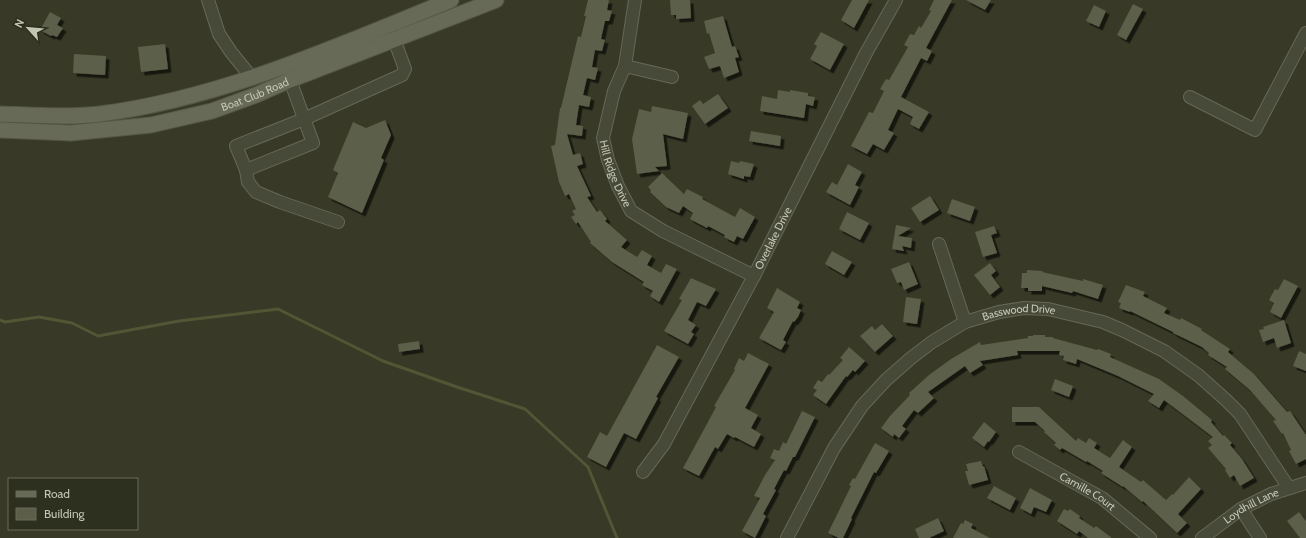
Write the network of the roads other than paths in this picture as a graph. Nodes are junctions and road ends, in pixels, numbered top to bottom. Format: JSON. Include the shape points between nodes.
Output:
{"nodes":[{"id":1,"x":208,"y":0,"type":"edge"},
{"id":2,"x":451,"y":0,"type":"edge"},
{"id":3,"x":496,"y":0,"type":"edge"},
{"id":4,"x":635,"y":0,"type":"edge"},
{"id":5,"x":896,"y":0,"type":"edge"},
{"id":6,"x":428,"y":4,"type":"edge"},
{"id":7,"x":390,"y":25,"type":"junction"},
{"id":8,"x":1306,"y":33,"type":"edge"},
{"id":9,"x":394,"y":41,"type":"junction"},
{"id":10,"x":625,"y":66,"type":"junction"},
{"id":11,"x":672,"y":77,"type":"dead end"},
{"id":12,"x":252,"y":78,"type":"junction"},
{"id":13,"x":290,"y":80,"type":"junction"},
{"id":14,"x":1190,"y":98,"type":"dead end"},
{"id":15,"x":0,"y":114,"type":"edge"},
{"id":16,"x":304,"y":119,"type":"junction"},
{"id":17,"x":0,"y":130,"type":"edge"},
{"id":18,"x":246,"y":170,"type":"junction"},
{"id":19,"x":338,"y":222,"type":"dead end"},
{"id":20,"x":939,"y":244,"type":"dead end"},
{"id":21,"x":754,"y":276,"type":"junction"},
{"id":22,"x":965,"y":322,"type":"junction"},
{"id":23,"x":1019,"y":452,"type":"dead end"},
{"id":24,"x":643,"y":472,"type":"dead end"},
{"id":25,"x":1306,"y":483,"type":"edge"},
{"id":26,"x":1289,"y":488,"type":"junction"},
{"id":27,"x":1241,"y":509,"type":"junction"},
{"id":28,"x":787,"y":538,"type":"edge"},
{"id":29,"x":1150,"y":538,"type":"edge"},
{"id":30,"x":1202,"y":538,"type":"edge"},
{"id":31,"x":1260,"y":538,"type":"edge"}],
"edges":[{"from":1,"to":12,"type":"street","via":[[219,34]]},
{"from":2,"to":6,"type":"main road","name":"Boat Club Road"},
{"from":3,"to":9,"type":"main road","name":"Boat Club Road"},
{"from":4,"to":10,"type":"street","name":"Hill Ridge Drive"},
{"from":5,"to":21,"type":"street","name":"Overlake Drive","via":[[866,53]]},
{"from":6,"to":7,"type":"main road","name":"Boat Club Road"},
{"from":7,"to":9,"type":"street"},
{"from":7,"to":12,"type":"main road","name":"Boat Club Road"},
{"from":8,"to":14,"type":"street","via":[[1255,130]]},
{"from":9,"to":13,"type":"main road","name":"Boat Club Road"},
{"from":9,"to":16,"type":"street","via":[[406,69],[402,75]]},
{"from":10,"to":11,"type":"street"},
{"from":10,"to":21,"type":"street","name":"Hill Ridge Drive","via":[[614,91],[603,138],[608,160],[631,211],[663,231]]},
{"from":12,"to":15,"type":"main road","name":"Boat Club Road","via":[[159,104],[98,114]]},
{"from":13,"to":16,"type":"street"},
{"from":13,"to":17,"type":"main road","name":"Boat Club Road","via":[[212,110],[151,125],[71,133]]},
{"from":16,"to":18,"type":"street","via":[[313,143]]},
{"from":16,"to":18,"type":"street","via":[[236,146]]},
{"from":18,"to":19,"type":"street","via":[[248,182],[256,192]]},
{"from":20,"to":22,"type":"street"},
{"from":21,"to":24,"type":"street","name":"Overlake Drive","via":[[664,444]]},
{"from":22,"to":26,"type":"street","name":"Basswood Drive","via":[[1024,308],[1048,309],[1103,322],[1164,351],[1198,375],[1231,404]]},
{"from":22,"to":28,"type":"street","name":"Basswood Drive","via":[[911,358],[862,406],[834,448]]},
{"from":23,"to":29,"type":"street","name":"Camille Court","via":[[1102,498]]},
{"from":25,"to":26,"type":"street","name":"Loydhill Lane"},
{"from":26,"to":27,"type":"street","name":"Loydhill Lane"},
{"from":27,"to":30,"type":"street","name":"Loydhill Lane"},
{"from":27,"to":31,"type":"street"}]}
